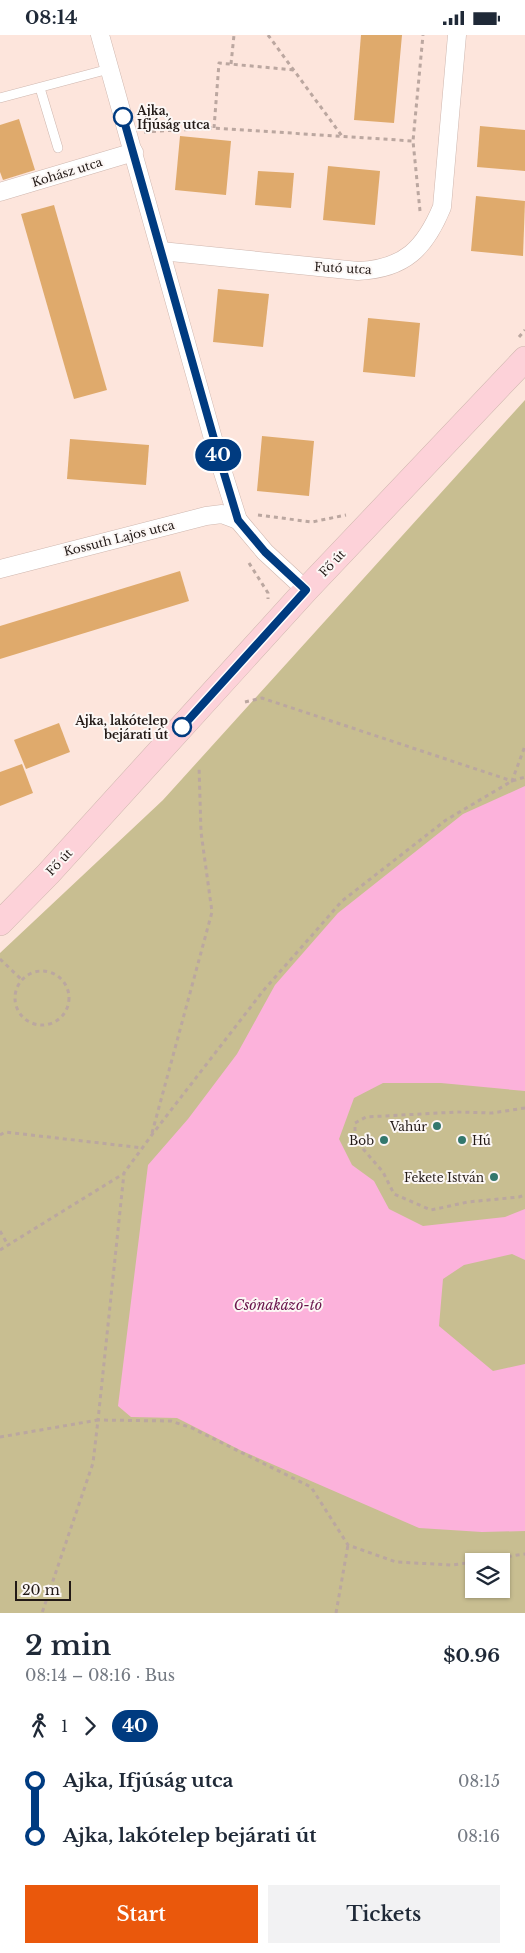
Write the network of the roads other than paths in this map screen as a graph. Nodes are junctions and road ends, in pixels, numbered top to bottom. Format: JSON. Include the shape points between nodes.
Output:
{"nodes":[{"id":1,"x":100,"y":35,"type":"edge"},
{"id":2,"x":456,"y":35,"type":"edge"},
{"id":3,"x":109,"y":69,"type":"junction"},
{"id":4,"x":40,"y":88,"type":"junction"},
{"id":5,"x":0,"y":99,"type":"edge"},
{"id":6,"x":58,"y":148,"type":"dead end"},
{"id":7,"x":134,"y":152,"type":"junction"},
{"id":8,"x":0,"y":192,"type":"edge"},
{"id":9,"x":161,"y":251,"type":"junction"},
{"id":10,"x":522,"y":348,"type":"edge"},
{"id":11,"x":246,"y":517,"type":"junction"},
{"id":12,"x":0,"y":569,"type":"edge"},
{"id":13,"x":306,"y":590,"type":"junction"},
{"id":14,"x":0,"y":923,"type":"edge"}],
"edges":[{"from":1,"to":3,"type":"street"},
{"from":2,"to":9,"type":"street","name":"Futó utca","via":[[442,207],[434,227],[420,247],[404,259],[378,270],[358,271]]},
{"from":3,"to":4,"type":"lane"},
{"from":3,"to":7,"type":"street"},
{"from":4,"to":5,"type":"lane"},
{"from":4,"to":6,"type":"lane"},
{"from":7,"to":8,"type":"street","name":"Kohász utca"},
{"from":7,"to":9,"type":"street"},
{"from":9,"to":11,"type":"street","via":[[220,460]]},
{"from":10,"to":13,"type":"main road","name":"Fő út"},
{"from":11,"to":12,"type":"street","name":"Kossuth Lajos utca","via":[[206,516]]},
{"from":11,"to":13,"type":"street","via":[[265,552]]},
{"from":13,"to":14,"type":"main road","name":"Fő út"}]}
